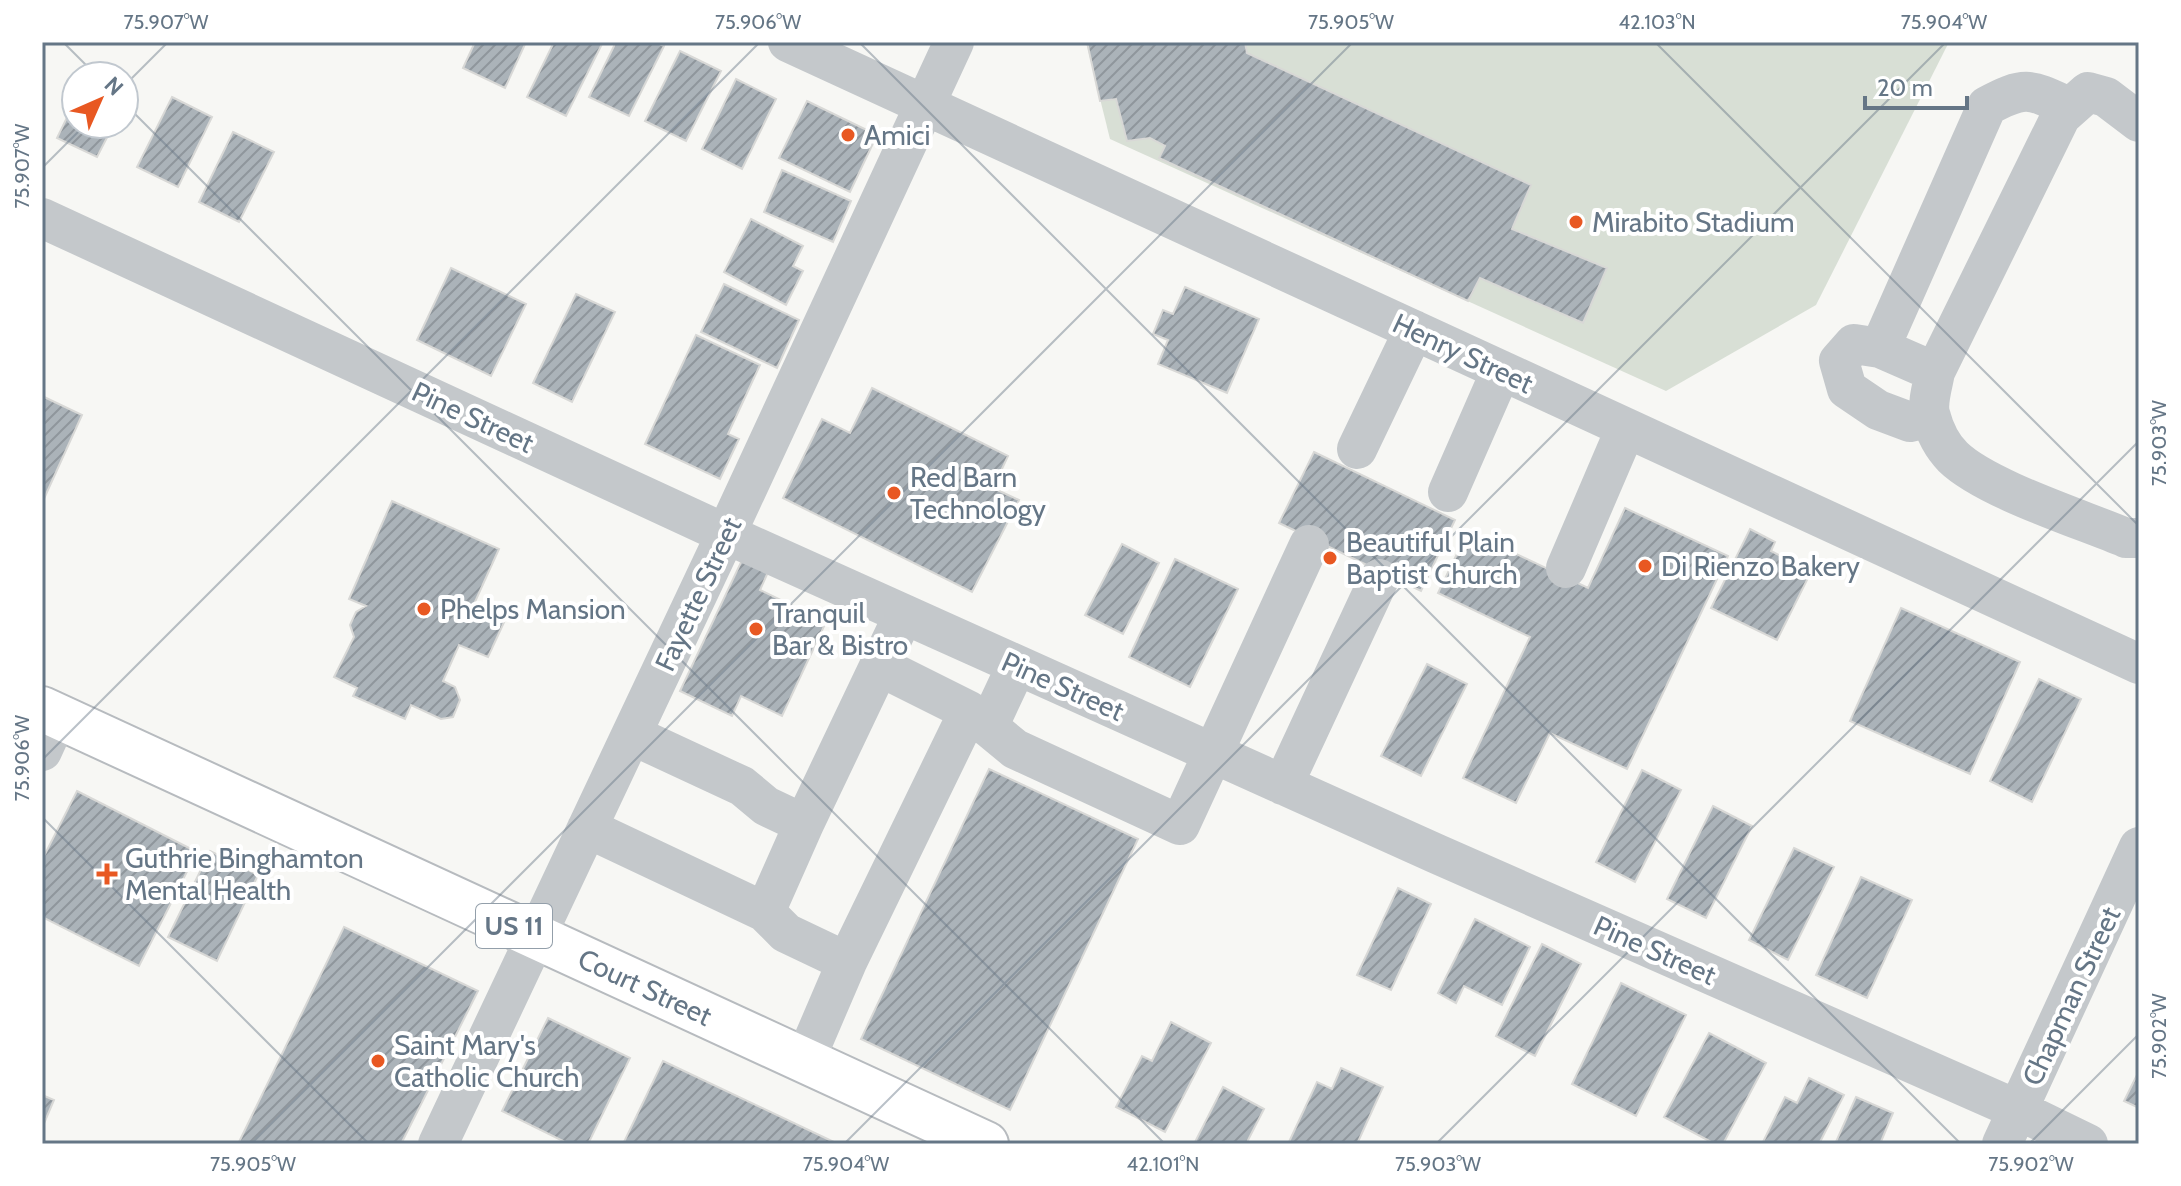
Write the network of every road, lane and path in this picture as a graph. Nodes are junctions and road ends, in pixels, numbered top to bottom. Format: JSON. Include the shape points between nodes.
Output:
{"nodes":[{"id":1,"x":788,"y":42,"type":"edge"},
{"id":2,"x":954,"y":42,"type":"edge"},
{"id":3,"x":922,"y":105,"type":"junction"},
{"id":4,"x":2069,"y":107,"type":"junction"},
{"id":5,"x":2139,"y":122,"type":"edge"},
{"id":6,"x":42,"y":218,"type":"edge"},
{"id":7,"x":1414,"y":330,"type":"junction"},
{"id":8,"x":1880,"y":348,"type":"junction"},
{"id":9,"x":1501,"y":371,"type":"junction"},
{"id":10,"x":1935,"y":372,"type":"junction"},
{"id":11,"x":1931,"y":417,"type":"junction"},
{"id":12,"x":1626,"y":428,"type":"junction"},
{"id":13,"x":1357,"y":449,"type":"dead end"},
{"id":14,"x":1448,"y":492,"type":"dead end"},
{"id":15,"x":726,"y":534,"type":"junction"},
{"id":16,"x":2139,"y":538,"type":"edge"},
{"id":17,"x":1309,"y":545,"type":"dead end"},
{"id":18,"x":1566,"y":568,"type":"dead end"},
{"id":19,"x":1379,"y":579,"type":"dead end"},
{"id":20,"x":904,"y":614,"type":"junction"},
{"id":21,"x":2139,"y":664,"type":"edge"},
{"id":22,"x":1017,"y":665,"type":"junction"},
{"id":23,"x":879,"y":666,"type":"junction"},
{"id":24,"x":979,"y":719,"type":"junction"},
{"id":25,"x":47,"y":725,"type":"edge"},
{"id":26,"x":632,"y":735,"type":"junction"},
{"id":27,"x":1213,"y":754,"type":"junction"},
{"id":28,"x":1283,"y":785,"type":"junction"},
{"id":29,"x":804,"y":824,"type":"junction"},
{"id":30,"x":587,"y":828,"type":"junction"},
{"id":31,"x":2139,"y":847,"type":"edge"},
{"id":32,"x":765,"y":912,"type":"junction"},
{"id":33,"x":536,"y":936,"type":"junction"},
{"id":34,"x":847,"y":962,"type":"junction"},
{"id":35,"x":805,"y":1060,"type":"junction"},
{"id":36,"x":2010,"y":1127,"type":"edge"},
{"id":37,"x":438,"y":1144,"type":"edge"},
{"id":38,"x":986,"y":1144,"type":"edge"},
{"id":39,"x":2088,"y":1144,"type":"edge"}],
"edges":[{"from":1,"to":3,"type":"street","name":"Henry Street"},
{"from":2,"to":3,"type":"street","name":"Fayette Street"},
{"from":3,"to":7,"type":"street","name":"Henry Street"},
{"from":3,"to":15,"type":"street","name":"Fayette Street"},
{"from":4,"to":5,"type":"street","via":[[2088,92],[2106,97]]},
{"from":4,"to":8,"type":"street","via":[[2041,94],[2015,91],[1987,106]]},
{"from":4,"to":10,"type":"street","via":[[2042,151]]},
{"from":6,"to":15,"type":"street","name":"Pine Street"},
{"from":7,"to":9,"type":"street","name":"Henry Street"},
{"from":7,"to":13,"type":"street"},
{"from":8,"to":10,"type":"street"},
{"from":8,"to":11,"type":"street","via":[[1854,344],[1839,361],[1847,389],[1878,410],[1910,422]]},
{"from":9,"to":12,"type":"street","name":"Henry Street"},
{"from":9,"to":14,"type":"street"},
{"from":10,"to":11,"type":"street"},
{"from":11,"to":16,"type":"street","via":[[1954,457],[1979,475],[2126,538]]},
{"from":12,"to":18,"type":"street"},
{"from":12,"to":21,"type":"street","name":"Henry Street"},
{"from":15,"to":20,"type":"street","name":"Pine Street"},
{"from":15,"to":26,"type":"street","name":"Fayette Street"},
{"from":17,"to":27,"type":"street"},
{"from":19,"to":28,"type":"street"},
{"from":20,"to":22,"type":"street","name":"Pine Street"},
{"from":20,"to":23,"type":"street"},
{"from":22,"to":24,"type":"street"},
{"from":22,"to":27,"type":"street","name":"Pine Street"},
{"from":23,"to":24,"type":"street"},
{"from":23,"to":29,"type":"street"},
{"from":24,"to":27,"type":"street","via":[[1015,749],[1180,825]]},
{"from":24,"to":34,"type":"street"},
{"from":25,"to":33,"type":"main road","name":"Court Street","number":"US 11"},
{"from":26,"to":29,"type":"street","via":[[742,786],[766,806]]},
{"from":26,"to":30,"type":"street","name":"Fayette Street"},
{"from":27,"to":28,"type":"street","name":"Pine Street"},
{"from":28,"to":36,"type":"street","name":"Pine Street"},
{"from":29,"to":32,"type":"street"},
{"from":30,"to":32,"type":"street"},
{"from":30,"to":33,"type":"street","name":"Fayette Street"},
{"from":31,"to":36,"type":"street","name":"Chapman Street"},
{"from":32,"to":34,"type":"street","via":[[786,933]]},
{"from":33,"to":35,"type":"main road","name":"Court Street","number":"US 11"},
{"from":33,"to":37,"type":"street","name":"Fayette Street"},
{"from":34,"to":35,"type":"street"},
{"from":35,"to":38,"type":"main road","name":"Court Street","number":"US 11"},
{"from":36,"to":39,"type":"street","name":"Pine Street"}]}
